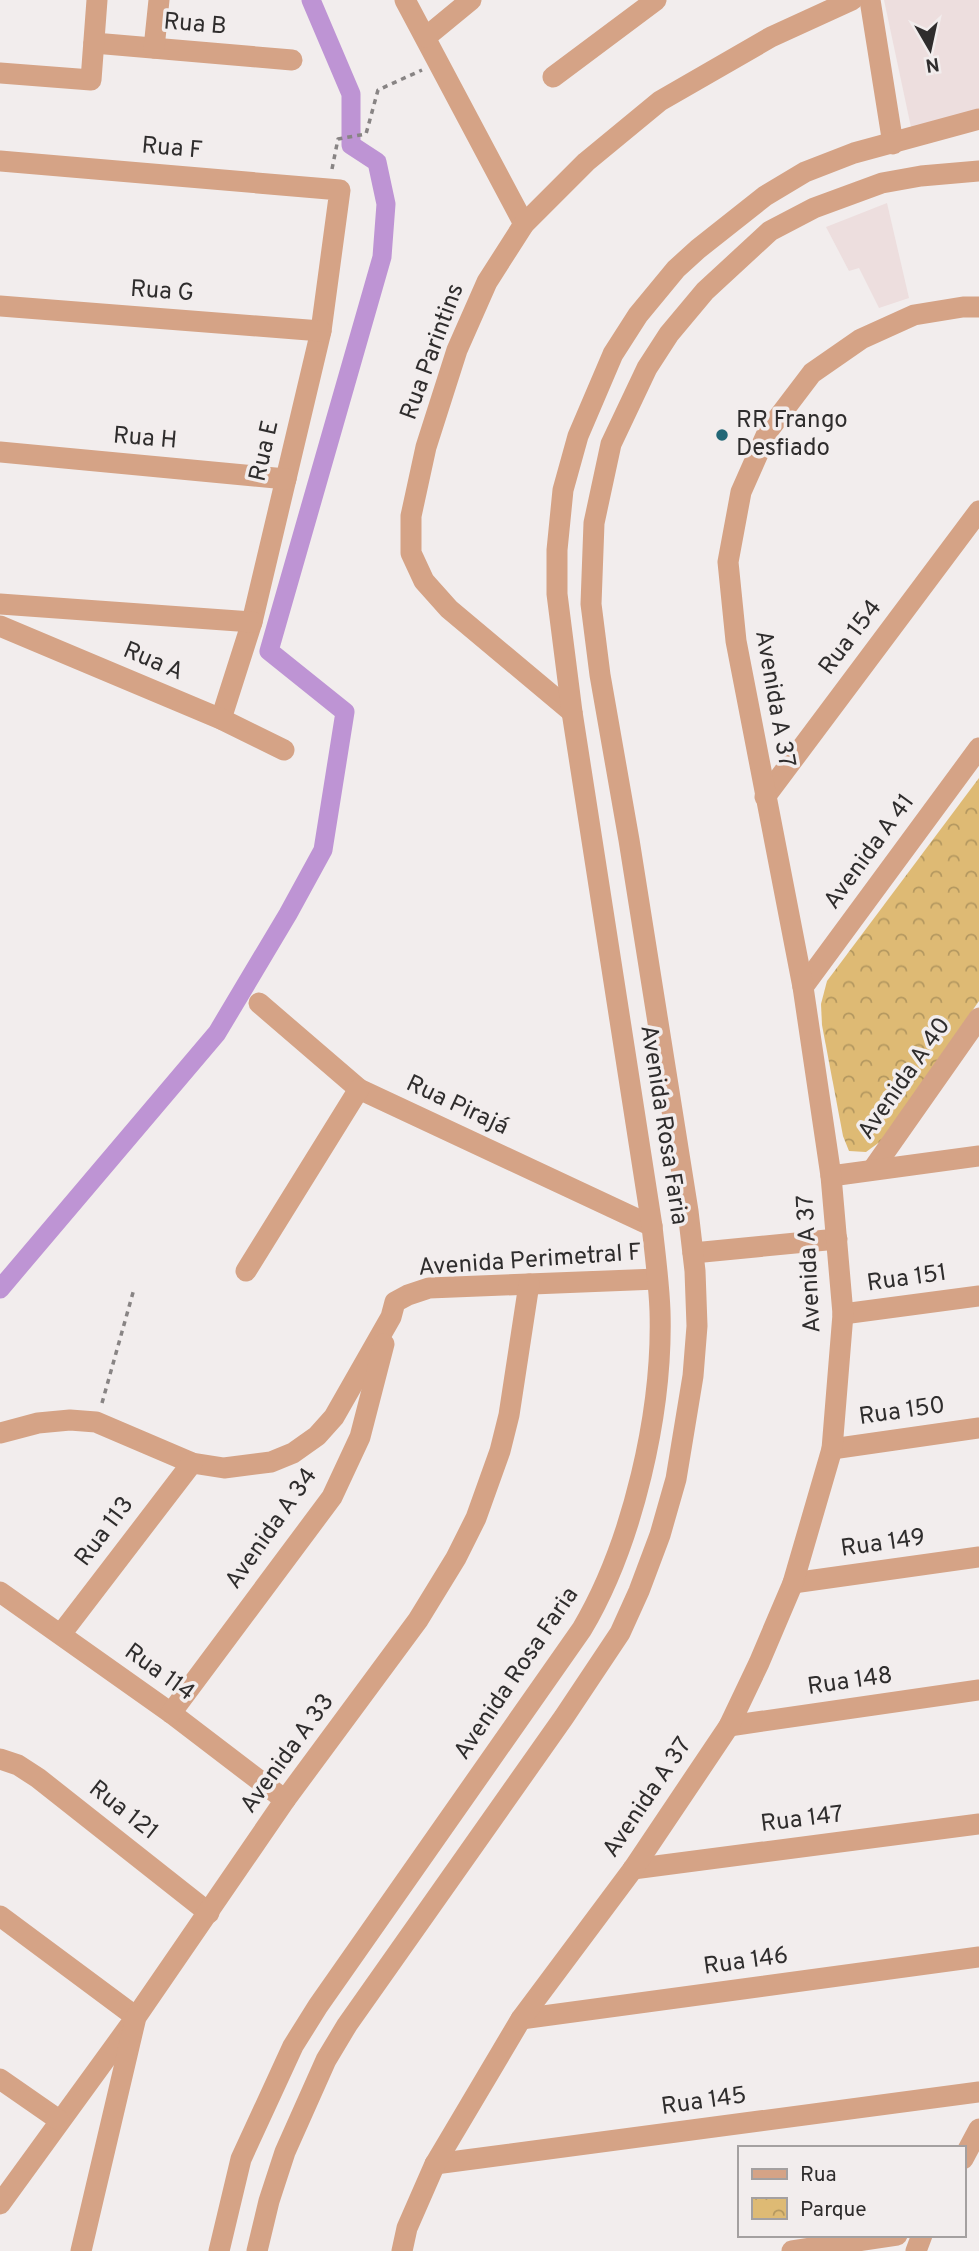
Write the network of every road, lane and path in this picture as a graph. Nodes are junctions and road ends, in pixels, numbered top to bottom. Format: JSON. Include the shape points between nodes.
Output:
{"nodes":[{"id":1,"x":97,"y":0,"type":"edge"},
{"id":2,"x":159,"y":0,"type":"edge"},
{"id":3,"x":405,"y":0,"type":"edge"},
{"id":4,"x":471,"y":0,"type":"edge"},
{"id":5,"x":656,"y":0,"type":"edge"},
{"id":6,"x":852,"y":0,"type":"edge"},
{"id":7,"x":870,"y":0,"type":"edge"},
{"id":8,"x":426,"y":37,"type":"junction"},
{"id":9,"x":94,"y":44,"type":"junction"},
{"id":10,"x":154,"y":48,"type":"junction"},
{"id":11,"x":292,"y":60,"type":"dead end"},
{"id":12,"x":440,"y":62,"type":"junction"},
{"id":13,"x":0,"y":73,"type":"edge"},
{"id":14,"x":553,"y":77,"type":"dead end"},
{"id":15,"x":979,"y":120,"type":"edge"},
{"id":16,"x":892,"y":144,"type":"junction"},
{"id":17,"x":0,"y":161,"type":"edge"},
{"id":18,"x":979,"y":171,"type":"edge"},
{"id":19,"x":334,"y":189,"type":"junction"},
{"id":20,"x":524,"y":224,"type":"junction"},
{"id":21,"x":0,"y":306,"type":"edge"},
{"id":22,"x":979,"y":307,"type":"edge"},
{"id":23,"x":321,"y":331,"type":"junction"},
{"id":24,"x":0,"y":452,"type":"edge"},
{"id":25,"x":286,"y":479,"type":"junction"},
{"id":26,"x":979,"y":511,"type":"edge"},
{"id":27,"x":0,"y":604,"type":"edge"},
{"id":28,"x":252,"y":622,"type":"junction"},
{"id":29,"x":0,"y":626,"type":"edge"},
{"id":30,"x":572,"y":712,"type":"junction"},
{"id":31,"x":221,"y":719,"type":"junction"},
{"id":32,"x":979,"y":748,"type":"edge"},
{"id":33,"x":284,"y":750,"type":"dead end"},
{"id":34,"x":765,"y":797,"type":"junction"},
{"id":35,"x":629,"y":840,"type":"junction"},
{"id":36,"x":594,"y":847,"type":"junction"},
{"id":37,"x":803,"y":987,"type":"junction"},
{"id":38,"x":259,"y":1003,"type":"dead end"},
{"id":39,"x":978,"y":1020,"type":"edge"},
{"id":40,"x":359,"y":1089,"type":"junction"},
{"id":41,"x":979,"y":1156,"type":"edge"},
{"id":42,"x":873,"y":1169,"type":"junction"},
{"id":43,"x":831,"y":1176,"type":"junction"},
{"id":44,"x":688,"y":1211,"type":"junction"},
{"id":45,"x":651,"y":1220,"type":"junction"},
{"id":46,"x":837,"y":1239,"type":"junction"},
{"id":47,"x":693,"y":1253,"type":"junction"},
{"id":48,"x":246,"y":1271,"type":"dead end"},
{"id":49,"x":657,"y":1279,"type":"junction"},
{"id":50,"x":529,"y":1284,"type":"junction"},
{"id":51,"x":134,"y":1289,"type":"dead end"},
{"id":52,"x":979,"y":1296,"type":"edge"},
{"id":53,"x":842,"y":1314,"type":"junction"},
{"id":54,"x":391,"y":1317,"type":"junction"},
{"id":55,"x":96,"y":1422,"type":"junction"},
{"id":56,"x":979,"y":1428,"type":"edge"},
{"id":57,"x":0,"y":1433,"type":"edge"},
{"id":58,"x":832,"y":1449,"type":"junction"},
{"id":59,"x":192,"y":1463,"type":"junction"},
{"id":60,"x":979,"y":1558,"type":"edge"},
{"id":61,"x":793,"y":1583,"type":"junction"},
{"id":62,"x":1,"y":1596,"type":"edge"},
{"id":63,"x":61,"y":1634,"type":"junction"},
{"id":64,"x":979,"y":1690,"type":"edge"},
{"id":65,"x":171,"y":1713,"type":"junction"},
{"id":66,"x":729,"y":1726,"type":"junction"},
{"id":67,"x":0,"y":1759,"type":"edge"},
{"id":68,"x":285,"y":1800,"type":"junction"},
{"id":69,"x":979,"y":1824,"type":"edge"},
{"id":70,"x":633,"y":1869,"type":"junction"},
{"id":71,"x":209,"y":1913,"type":"junction"},
{"id":72,"x":0,"y":1916,"type":"edge"},
{"id":73,"x":979,"y":1956,"type":"edge"},
{"id":74,"x":136,"y":2017,"type":"junction"},
{"id":75,"x":521,"y":2019,"type":"junction"},
{"id":76,"x":0,"y":2079,"type":"edge"},
{"id":77,"x":979,"y":2092,"type":"edge"},
{"id":78,"x":60,"y":2120,"type":"junction"},
{"id":79,"x":979,"y":2129,"type":"edge"},
{"id":80,"x":965,"y":2155,"type":"edge"},
{"id":81,"x":435,"y":2164,"type":"junction"},
{"id":82,"x":0,"y":2204,"type":"edge"},
{"id":83,"x":884,"y":2237,"type":"edge"},
{"id":84,"x":81,"y":2251,"type":"edge"},
{"id":85,"x":219,"y":2251,"type":"edge"},
{"id":86,"x":257,"y":2251,"type":"edge"},
{"id":87,"x":402,"y":2251,"type":"edge"},
{"id":88,"x":793,"y":2251,"type":"edge"}],
"edges":[{"from":1,"to":9,"type":"street"},
{"from":2,"to":10,"type":"street"},
{"from":3,"to":8,"type":"street"},
{"from":4,"to":8,"type":"street"},
{"from":5,"to":14,"type":"street"},
{"from":6,"to":20,"type":"street","name":"Rua Parintins","via":[[771,37],[660,101],[586,162]]},
{"from":7,"to":16,"type":"street"},
{"from":8,"to":12,"type":"street"},
{"from":9,"to":10,"type":"street","name":"Rua B"},
{"from":9,"to":13,"type":"street","via":[[91,80]]},
{"from":10,"to":11,"type":"street","name":"Rua B"},
{"from":12,"to":19,"type":"path","via":[[379,90],[366,134],[338,139]]},
{"from":12,"to":20,"type":"street"},
{"from":15,"to":16,"type":"street","name":"Avenida Rosa Faria"},
{"from":16,"to":30,"type":"street","name":"Avenida Rosa Faria","via":[[805,172],[765,196],[676,269],[613,354],[578,436],[563,490],[557,594]]},
{"from":17,"to":19,"type":"street","name":"Rua F"},
{"from":18,"to":35,"type":"street","name":"Avenida Rosa Faria","via":[[882,183],[814,208],[770,231],[705,291],[669,334],[636,390],[608,454],[591,560],[600,675]]},
{"from":19,"to":23,"type":"street","name":"Rua E"},
{"from":20,"to":30,"type":"street","name":"Rua Parintins","via":[[487,282],[457,350],[421,470],[411,516],[411,554],[424,581],[449,609]]},
{"from":21,"to":23,"type":"street","name":"Rua G"},
{"from":22,"to":34,"type":"street","name":"Avenida A 37","via":[[914,315],[862,339],[812,373],[768,431],[741,492],[728,562],[736,641]]},
{"from":23,"to":25,"type":"street","name":"Rua E"},
{"from":24,"to":25,"type":"street","name":"Rua H"},
{"from":25,"to":28,"type":"street","name":"Rua E"},
{"from":26,"to":34,"type":"street","name":"Rua 154"},
{"from":27,"to":28,"type":"street","name":"Rua A"},
{"from":28,"to":31,"type":"street","name":"Rua E"},
{"from":29,"to":31,"type":"street","name":"Rua A"},
{"from":30,"to":36,"type":"street","name":"Avenida Rosa Faria"},
{"from":31,"to":33,"type":"street","name":"Rua A"},
{"from":32,"to":37,"type":"street","name":"Avenida A 41"},
{"from":34,"to":37,"type":"street","name":"Avenida A 37"},
{"from":35,"to":36,"type":"street"},
{"from":35,"to":44,"type":"street","name":"Avenida Rosa Faria"},
{"from":36,"to":45,"type":"street","name":"Avenida Rosa Faria"},
{"from":37,"to":43,"type":"street","name":"Avenida A 37"},
{"from":38,"to":40,"type":"street","name":"Rua Pirajá"},
{"from":39,"to":42,"type":"street","name":"Avenida A 40"},
{"from":40,"to":45,"type":"street","name":"Rua Pirajá"},
{"from":40,"to":48,"type":"street"},
{"from":41,"to":42,"type":"street"},
{"from":42,"to":43,"type":"street"},
{"from":43,"to":46,"type":"street","name":"Avenida A 37"},
{"from":44,"to":45,"type":"street"},
{"from":44,"to":47,"type":"street","name":"Avenida Rosa Faria"},
{"from":45,"to":49,"type":"street","name":"Avenida Rosa Faria"},
{"from":46,"to":47,"type":"street"},
{"from":46,"to":53,"type":"street","name":"Avenida A 37"},
{"from":47,"to":86,"type":"street","name":"Avenida Rosa Faria","via":[[697,1326],[688,1418],[676,1479],[639,1591],[620,1633],[564,1717],[346,2025],[312,2087],[285,2152]]},
{"from":49,"to":50,"type":"street","name":"Avenida Perimetral F"},
{"from":49,"to":85,"type":"street","name":"Avenida Rosa Faria","via":[[659,1359],[649,1432],[639,1485],[596,1606],[293,2046],[241,2160]]},
{"from":50,"to":54,"type":"street","name":"Avenida Perimetral F","via":[[429,1288],[396,1302]]},
{"from":50,"to":68,"type":"street","name":"Avenida A 33","via":[[503,1439],[476,1518],[418,1620]]},
{"from":51,"to":55,"type":"path"},
{"from":52,"to":53,"type":"street","name":"Rua 151"},
{"from":53,"to":58,"type":"street","name":"Avenida A 37"},
{"from":54,"to":59,"type":"street","name":"Avenida Perimetral F","via":[[334,1417],[317,1436],[271,1462],[223,1468]]},
{"from":54,"to":65,"type":"street","name":"Avenida A 34","via":[[360,1437],[332,1497]]},
{"from":55,"to":57,"type":"street","name":"Avenida Perimetral F","via":[[38,1423]]},
{"from":55,"to":59,"type":"street","name":"Avenida Perimetral F"},
{"from":56,"to":58,"type":"street","name":"Rua 150"},
{"from":58,"to":61,"type":"street","name":"Avenida A 37"},
{"from":59,"to":63,"type":"street","name":"Rua 113"},
{"from":60,"to":61,"type":"street","name":"Rua 149"},
{"from":61,"to":66,"type":"street","name":"Avenida A 37"},
{"from":62,"to":63,"type":"street","name":"Rua 114"},
{"from":63,"to":65,"type":"street","name":"Rua 114"},
{"from":64,"to":66,"type":"street","name":"Rua 148"},
{"from":65,"to":68,"type":"street","name":"Rua 114"},
{"from":66,"to":70,"type":"street","name":"Avenida A 37"},
{"from":67,"to":71,"type":"street","name":"Rua 121","via":[[38,1778]]},
{"from":68,"to":71,"type":"street","name":"Avenida A 33"},
{"from":69,"to":70,"type":"street","name":"Rua 147"},
{"from":70,"to":75,"type":"street","name":"Avenida A 37"},
{"from":71,"to":74,"type":"street","name":"Avenida A 33"},
{"from":72,"to":74,"type":"street"},
{"from":73,"to":75,"type":"street","name":"Rua 146"},
{"from":74,"to":78,"type":"street"},
{"from":74,"to":84,"type":"street","name":"Avenida A 33"},
{"from":75,"to":81,"type":"street","name":"Avenida A 37"},
{"from":76,"to":78,"type":"street"},
{"from":77,"to":81,"type":"street","name":"Rua 145"},
{"from":78,"to":82,"type":"street"},
{"from":79,"to":80,"type":"street"},
{"from":81,"to":87,"type":"street","name":"Avenida A 37"},
{"from":83,"to":88,"type":"street"}]}
